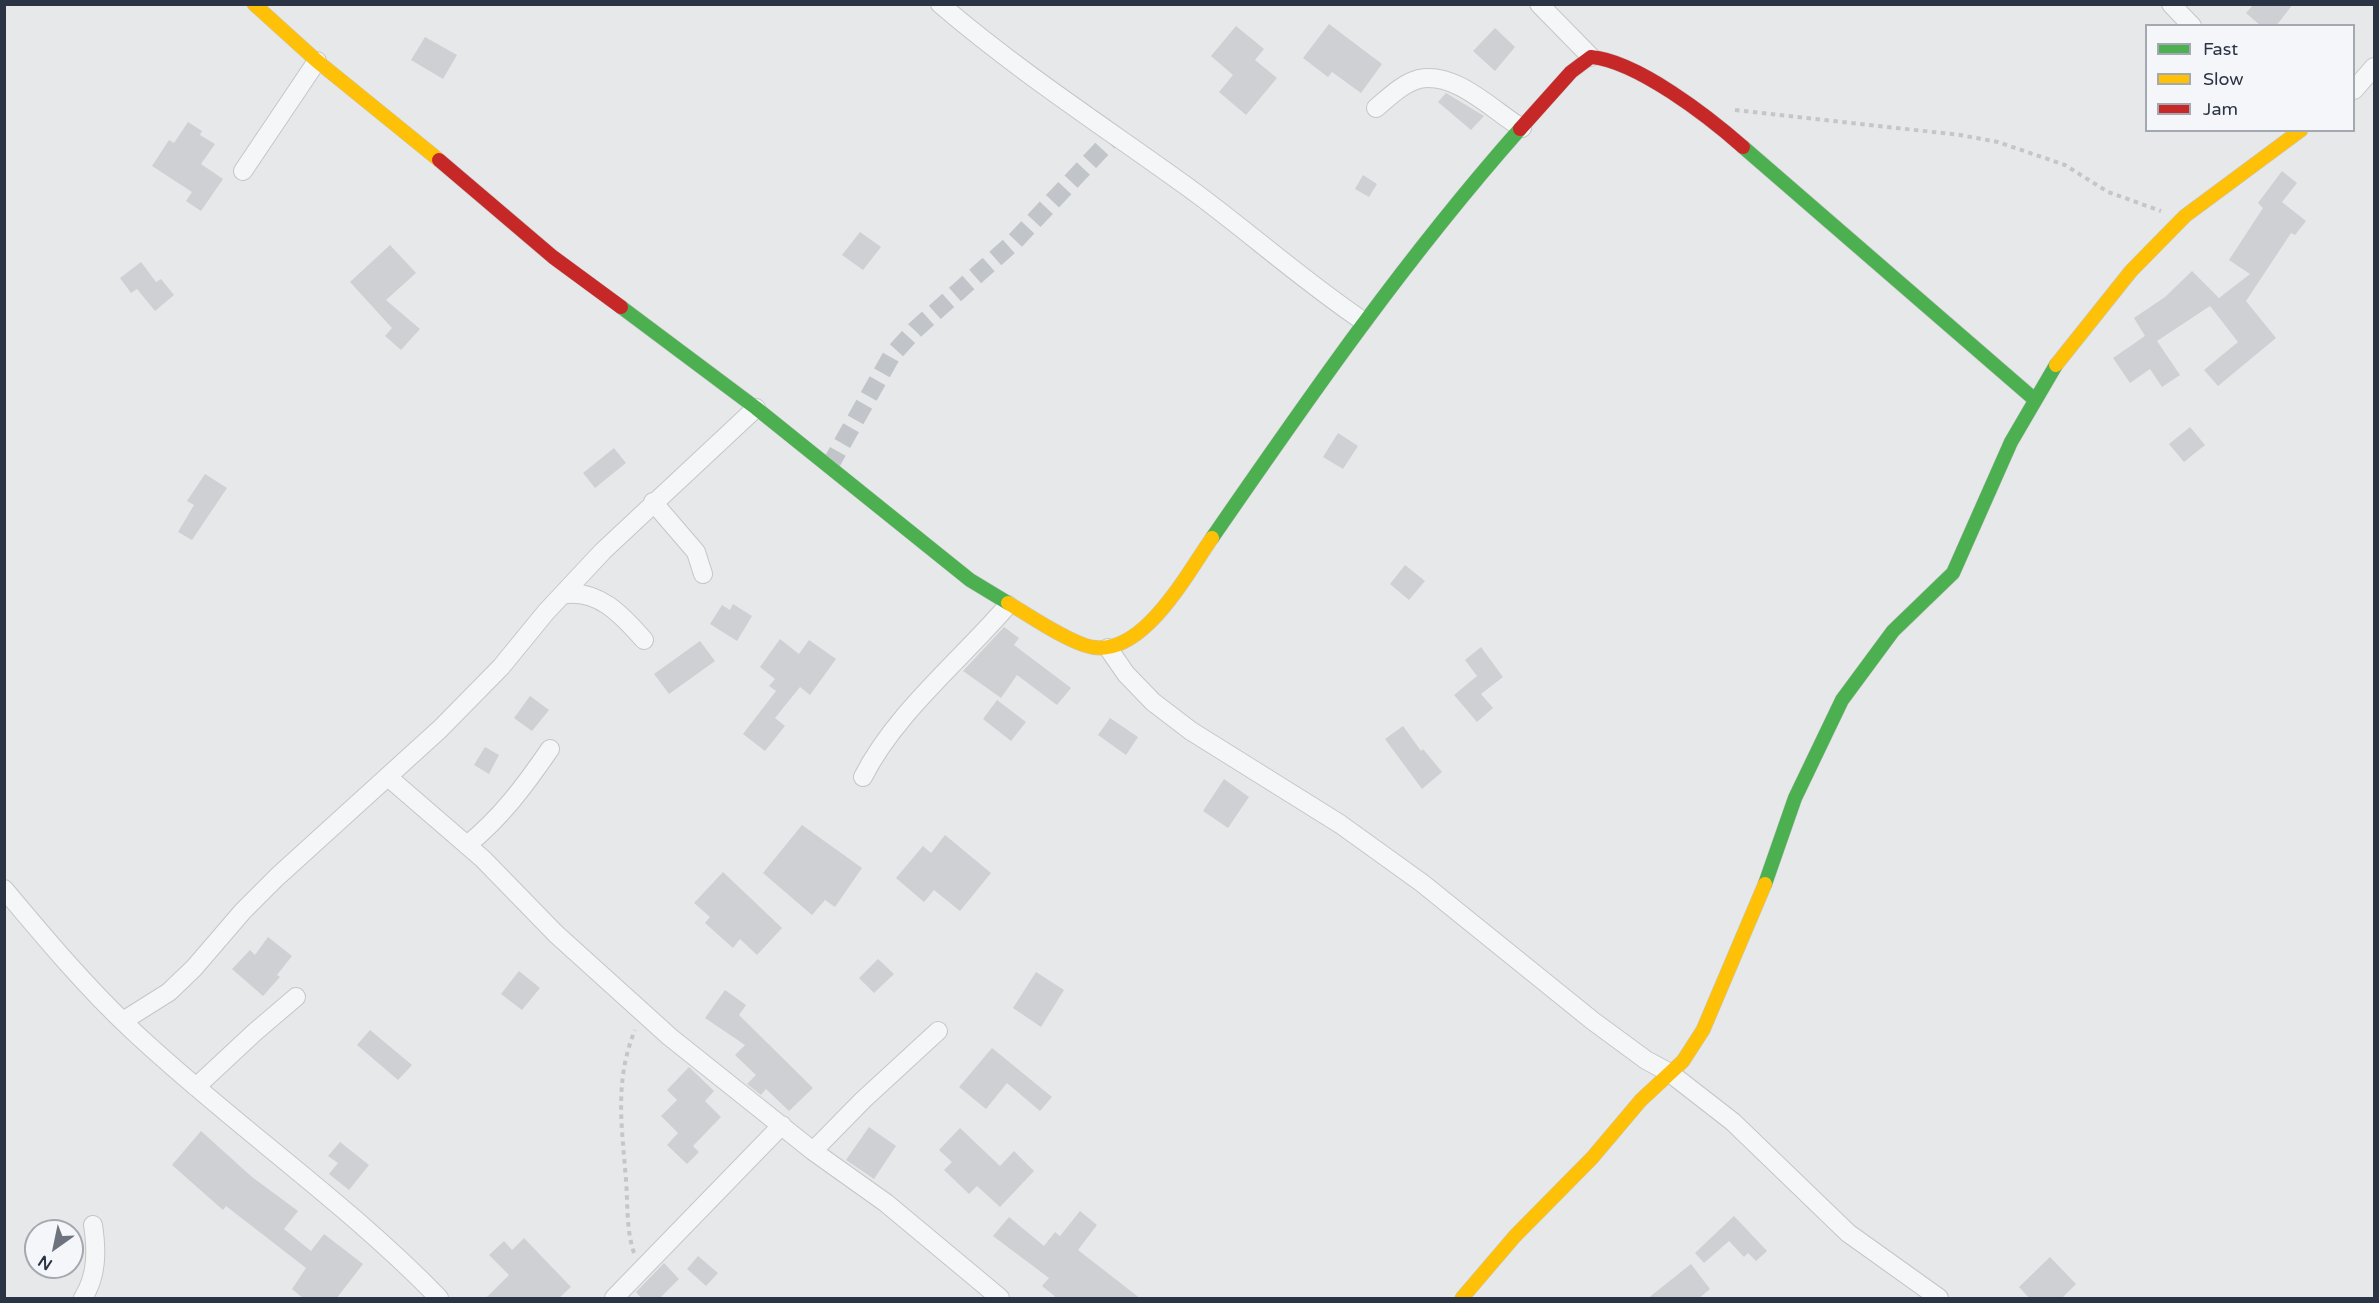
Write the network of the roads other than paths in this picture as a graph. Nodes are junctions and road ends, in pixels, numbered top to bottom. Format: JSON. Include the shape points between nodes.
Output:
{"nodes":[{"id":1,"x":254,"y":4,"type":"edge"},
{"id":2,"x":940,"y":4,"type":"edge"},
{"id":3,"x":1539,"y":4,"type":"edge"},
{"id":4,"x":2171,"y":4,"type":"edge"},
{"id":5,"x":2190,"y":24,"type":"edge"},
{"id":6,"x":1591,"y":57,"type":"junction"},
{"id":7,"x":317,"y":60,"type":"junction"},
{"id":8,"x":2374,"y":68,"type":"edge"},
{"id":9,"x":2355,"y":89,"type":"edge"},
{"id":10,"x":1376,"y":108,"type":"dead end"},
{"id":11,"x":1522,"y":128,"type":"junction"},
{"id":12,"x":2298,"y":132,"type":"edge"},
{"id":13,"x":243,"y":171,"type":"dead end"},
{"id":14,"x":1363,"y":321,"type":"junction"},
{"id":15,"x":2034,"y":399,"type":"junction"},
{"id":16,"x":756,"y":408,"type":"junction"},
{"id":17,"x":653,"y":502,"type":"junction"},
{"id":18,"x":702,"y":574,"type":"dead end"},
{"id":19,"x":562,"y":596,"type":"junction"},
{"id":20,"x":1008,"y":605,"type":"junction"},
{"id":21,"x":644,"y":640,"type":"dead end"},
{"id":22,"x":1108,"y":648,"type":"junction"},
{"id":23,"x":550,"y":749,"type":"dead end"},
{"id":24,"x":388,"y":777,"type":"junction"},
{"id":25,"x":863,"y":777,"type":"dead end"},
{"id":26,"x":468,"y":845,"type":"junction"},
{"id":27,"x":4,"y":890,"type":"edge"},
{"id":28,"x":296,"y":997,"type":"dead end"},
{"id":29,"x":123,"y":1021,"type":"junction"},
{"id":30,"x":938,"y":1031,"type":"dead end"},
{"id":31,"x":1670,"y":1073,"type":"junction"},
{"id":32,"x":196,"y":1087,"type":"junction"},
{"id":33,"x":782,"y":1125,"type":"junction"},
{"id":34,"x":813,"y":1151,"type":"junction"},
{"id":35,"x":93,"y":1225,"type":"dead end"},
{"id":36,"x":83,"y":1299,"type":"edge"},
{"id":37,"x":439,"y":1299,"type":"edge"},
{"id":38,"x":614,"y":1299,"type":"edge"},
{"id":39,"x":1000,"y":1299,"type":"edge"},
{"id":40,"x":1462,"y":1299,"type":"edge"},
{"id":41,"x":1939,"y":1299,"type":"edge"}],
"edges":[{"from":1,"to":7,"type":"street"},
{"from":2,"to":14,"type":"street"},
{"from":3,"to":6,"type":"street"},
{"from":4,"to":5,"type":"street"},
{"from":6,"to":11,"type":"street","via":[[1571,72]]},
{"from":6,"to":15,"type":"street","via":[[1604,58],[1658,84],[1721,128]]},
{"from":7,"to":13,"type":"street"},
{"from":7,"to":16,"type":"street","via":[[553,256]]},
{"from":8,"to":9,"type":"street"},
{"from":10,"to":11,"type":"street","via":[[1418,80],[1434,79],[1457,86]]},
{"from":11,"to":14,"type":"street","via":[[1461,196]]},
{"from":12,"to":15,"type":"street","via":[[2185,216],[2092,315]]},
{"from":14,"to":22,"type":"street","via":[[1170,598],[1141,632]]},
{"from":15,"to":31,"type":"street","via":[[1995,475],[1953,573],[1893,631],[1842,700],[1795,798],[1758,904],[1703,1030],[1683,1061]]},
{"from":16,"to":17,"type":"street"},
{"from":16,"to":20,"type":"street","via":[[889,518]]},
{"from":17,"to":18,"type":"street","via":[[696,552]]},
{"from":17,"to":19,"type":"street"},
{"from":19,"to":21,"type":"street","via":[[570,593],[600,600]]},
{"from":19,"to":24,"type":"street","via":[[501,667]]},
{"from":20,"to":22,"type":"street","via":[[1086,646]]},
{"from":20,"to":25,"type":"street","via":[[891,731]]},
{"from":22,"to":31,"type":"street","via":[[1126,674],[1154,702],[1191,730],[1340,824],[1498,942],[1593,1021]]},
{"from":23,"to":26,"type":"street","via":[[508,807]]},
{"from":24,"to":26,"type":"street"},
{"from":24,"to":29,"type":"street","via":[[277,877],[170,992]]},
{"from":26,"to":33,"type":"street","via":[[556,934],[642,1012]]},
{"from":27,"to":29,"type":"street"},
{"from":28,"to":32,"type":"street"},
{"from":29,"to":32,"type":"street"},
{"from":30,"to":34,"type":"street"},
{"from":31,"to":40,"type":"street","via":[[1515,1236]]},
{"from":31,"to":41,"type":"street","via":[[1758,1143],[1848,1233]]},
{"from":32,"to":37,"type":"street","via":[[359,1220]]},
{"from":33,"to":34,"type":"street"},
{"from":33,"to":38,"type":"street"},
{"from":34,"to":39,"type":"street","via":[[886,1203]]},
{"from":35,"to":36,"type":"street","via":[[96,1250],[92,1279]]}]}
